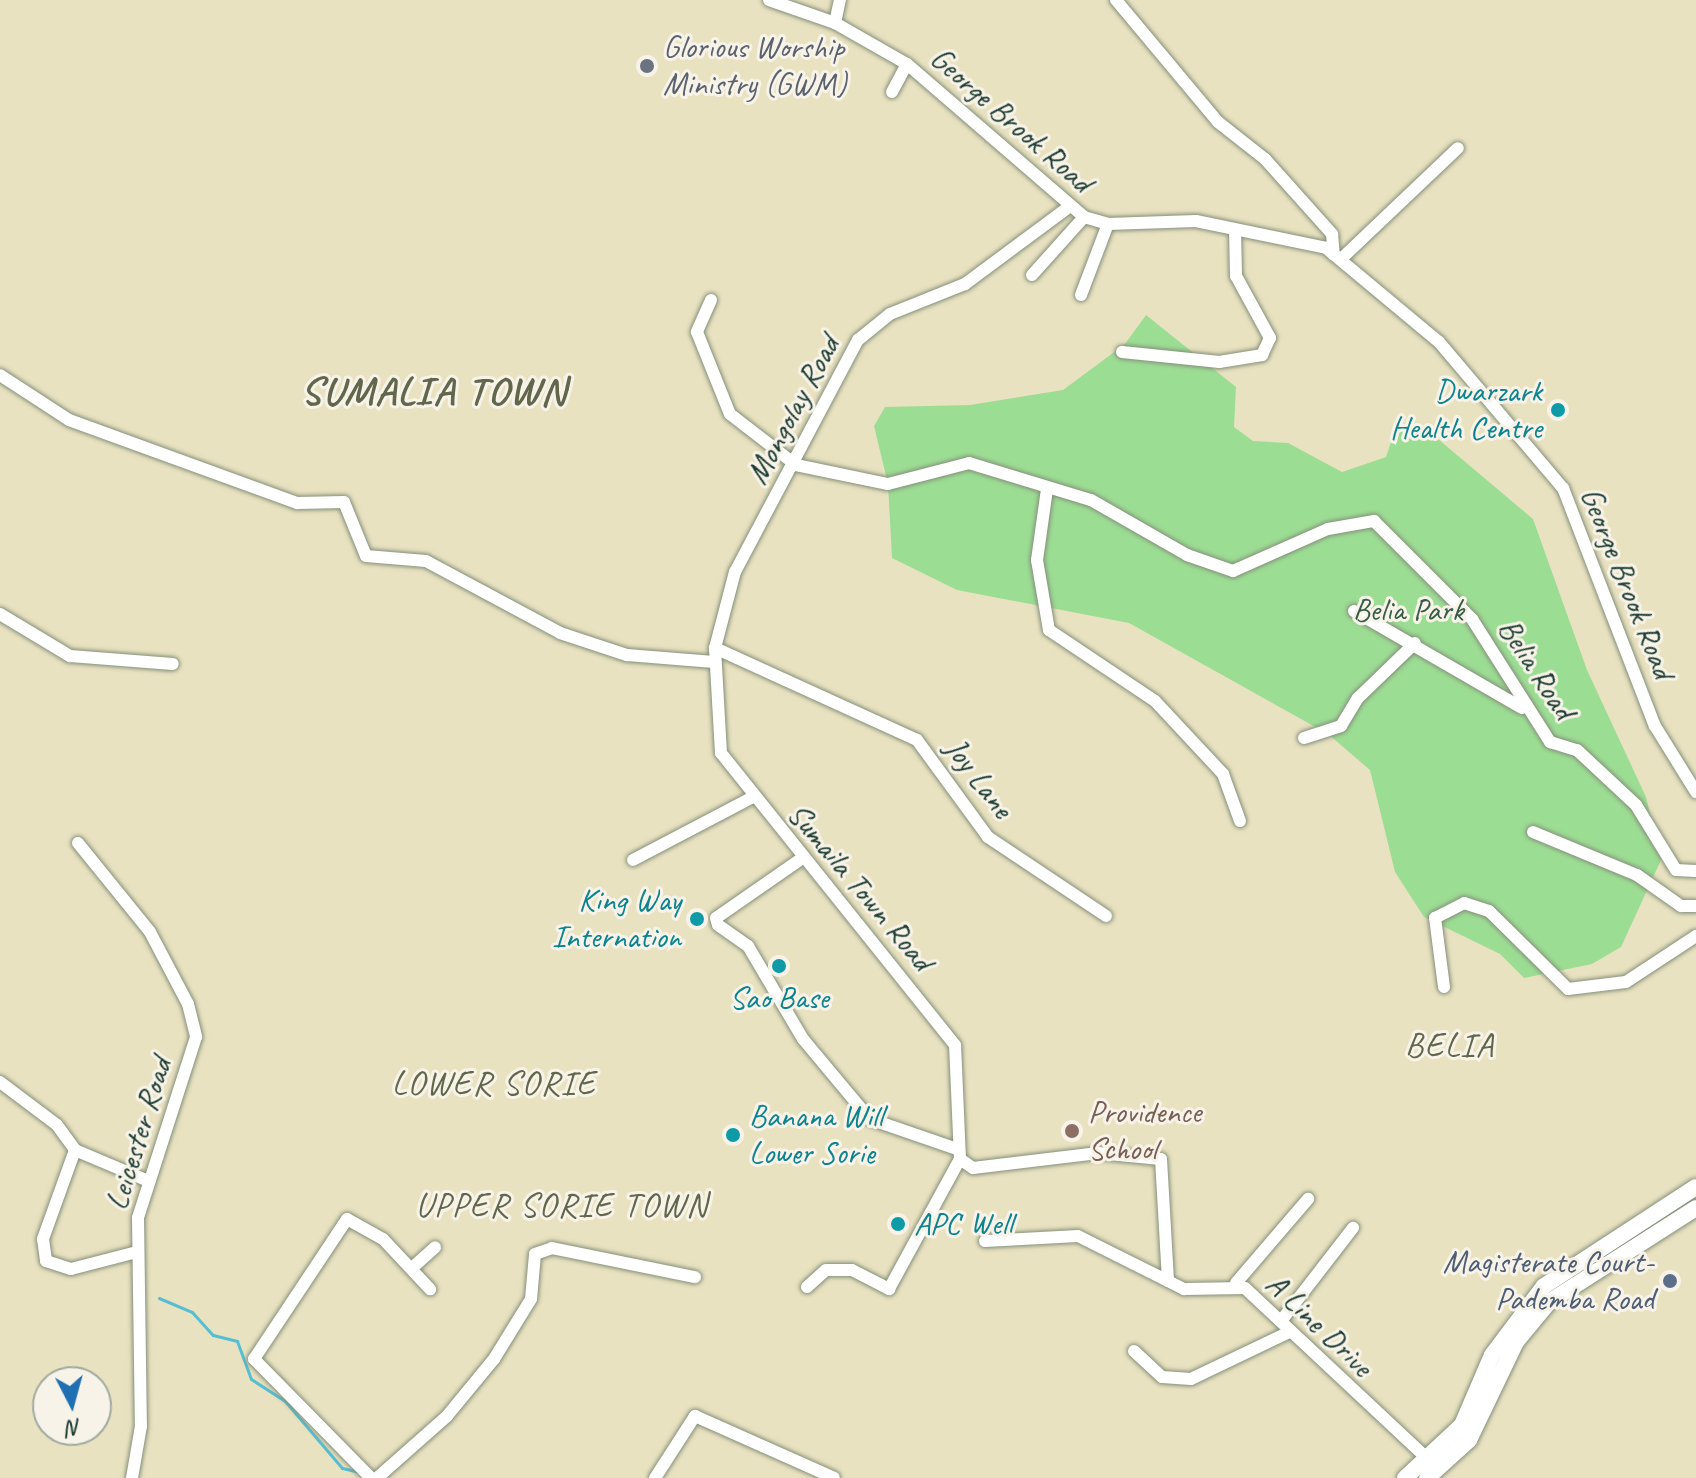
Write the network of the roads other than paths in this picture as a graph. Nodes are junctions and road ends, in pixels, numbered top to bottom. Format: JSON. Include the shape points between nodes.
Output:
{"nodes":[{"id":1,"x":769,"y":0,"type":"edge"},
{"id":2,"x":840,"y":0,"type":"edge"},
{"id":3,"x":1116,"y":0,"type":"edge"},
{"id":4,"x":835,"y":23,"type":"junction"},
{"id":5,"x":907,"y":64,"type":"junction"},
{"id":6,"x":892,"y":92,"type":"dead end"},
{"id":7,"x":1458,"y":148,"type":"dead end"},
{"id":8,"x":1070,"y":206,"type":"junction"},
{"id":9,"x":1084,"y":217,"type":"junction"},
{"id":10,"x":1108,"y":224,"type":"junction"},
{"id":11,"x":1235,"y":230,"type":"junction"},
{"id":12,"x":1338,"y":257,"type":"junction"},
{"id":13,"x":1032,"y":275,"type":"dead end"},
{"id":14,"x":1081,"y":295,"type":"dead end"},
{"id":15,"x":711,"y":300,"type":"dead end"},
{"id":16,"x":1122,"y":352,"type":"dead end"},
{"id":17,"x":0,"y":375,"type":"edge"},
{"id":18,"x":796,"y":465,"type":"junction"},
{"id":19,"x":1047,"y":489,"type":"junction"},
{"id":20,"x":1354,"y":611,"type":"dead end"},
{"id":21,"x":0,"y":614,"type":"edge"},
{"id":22,"x":1415,"y":643,"type":"junction"},
{"id":23,"x":714,"y":655,"type":"junction"},
{"id":24,"x":173,"y":664,"type":"dead end"},
{"id":25,"x":1525,"y":710,"type":"junction"},
{"id":26,"x":1304,"y":738,"type":"dead end"},
{"id":27,"x":1696,"y":792,"type":"edge"},
{"id":28,"x":753,"y":797,"type":"junction"},
{"id":29,"x":1240,"y":821,"type":"dead end"},
{"id":30,"x":1533,"y":832,"type":"dead end"},
{"id":31,"x":78,"y":843,"type":"dead end"},
{"id":32,"x":801,"y":859,"type":"junction"},
{"id":33,"x":633,"y":860,"type":"dead end"},
{"id":34,"x":1693,"y":870,"type":"edge"},
{"id":35,"x":1696,"y":906,"type":"edge"},
{"id":36,"x":1106,"y":916,"type":"dead end"},
{"id":37,"x":1696,"y":936,"type":"edge"},
{"id":38,"x":1444,"y":987,"type":"dead end"},
{"id":39,"x":0,"y":1082,"type":"edge"},
{"id":40,"x":75,"y":1150,"type":"junction"},
{"id":41,"x":958,"y":1154,"type":"junction"},
{"id":42,"x":146,"y":1180,"type":"junction"},
{"id":43,"x":1696,"y":1187,"type":"edge"},
{"id":44,"x":1308,"y":1199,"type":"dead end"},
{"id":45,"x":1696,"y":1208,"type":"edge"},
{"id":46,"x":1688,"y":1220,"type":"edge"},
{"id":47,"x":1353,"y":1228,"type":"dead end"},
{"id":48,"x":985,"y":1241,"type":"dead end"},
{"id":49,"x":435,"y":1247,"type":"dead end"},
{"id":50,"x":133,"y":1253,"type":"junction"},
{"id":51,"x":412,"y":1268,"type":"junction"},
{"id":52,"x":695,"y":1277,"type":"dead end"},
{"id":53,"x":1168,"y":1281,"type":"junction"},
{"id":54,"x":1236,"y":1283,"type":"junction"},
{"id":55,"x":807,"y":1287,"type":"dead end"},
{"id":56,"x":430,"y":1289,"type":"dead end"},
{"id":57,"x":1281,"y":1321,"type":"junction"},
{"id":58,"x":1291,"y":1331,"type":"junction"},
{"id":59,"x":1134,"y":1351,"type":"dead end"},
{"id":60,"x":1434,"y":1462,"type":"junction"},
{"id":61,"x":132,"y":1478,"type":"edge"},
{"id":62,"x":374,"y":1478,"type":"edge"},
{"id":63,"x":655,"y":1478,"type":"edge"},
{"id":64,"x":834,"y":1478,"type":"edge"},
{"id":65,"x":1405,"y":1478,"type":"edge"},
{"id":66,"x":1427,"y":1478,"type":"edge"}],
"edges":[{"from":1,"to":4,"type":"street","name":"George Brook Road"},
{"from":2,"to":4,"type":"street"},
{"from":3,"to":12,"type":"street","via":[[1218,122],[1265,159],[1332,234]]},
{"from":4,"to":5,"type":"street","name":"George Brook Road"},
{"from":5,"to":6,"type":"street"},
{"from":5,"to":8,"type":"street","name":"George Brook Road"},
{"from":7,"to":12,"type":"street"},
{"from":8,"to":9,"type":"street","name":"George Brook Road"},
{"from":8,"to":18,"type":"street","name":"Mongolay Road","via":[[965,284],[870,328],[829,386]]},
{"from":9,"to":10,"type":"street","name":"George Brook Road"},
{"from":9,"to":13,"type":"street"},
{"from":10,"to":11,"type":"street","name":"George Brook Road","via":[[1196,221]]},
{"from":10,"to":14,"type":"street"},
{"from":11,"to":12,"type":"street","name":"George Brook Road"},
{"from":11,"to":16,"type":"street","via":[[1236,276],[1270,338],[1262,355],[1219,362]]},
{"from":12,"to":27,"type":"street","name":"George Brook Road","via":[[1439,342],[1563,488],[1655,726]]},
{"from":15,"to":18,"type":"street","via":[[697,332],[730,414]]},
{"from":17,"to":23,"type":"street","name":"Joy Lane","via":[[69,420],[297,503],[344,502],[366,556],[426,561],[560,633],[627,655]]},
{"from":18,"to":19,"type":"street","via":[[888,484],[969,463]]},
{"from":18,"to":23,"type":"street","name":"Mongolay Road","via":[[735,572]]},
{"from":19,"to":25,"type":"street","name":"Belia Road","via":[[1091,500],[1148,535],[1233,571],[1328,529],[1374,521],[1472,619]]},
{"from":19,"to":29,"type":"street","via":[[1037,560],[1049,630],[1155,701],[1223,774]]},
{"from":20,"to":22,"type":"street"},
{"from":21,"to":24,"type":"street","via":[[70,656]]},
{"from":22,"to":25,"type":"street"},
{"from":22,"to":26,"type":"street","via":[[1358,698],[1341,726]]},
{"from":23,"to":28,"type":"street","name":"Sumaila Town Road","via":[[721,753]]},
{"from":23,"to":36,"type":"street","name":"Joy Lane","via":[[917,740],[988,837]]},
{"from":25,"to":34,"type":"street","name":"Belia Road","via":[[1550,742],[1577,750],[1636,805],[1676,870]]},
{"from":28,"to":32,"type":"street","name":"Sumaila Town Road"},
{"from":28,"to":33,"type":"street"},
{"from":30,"to":35,"type":"street","via":[[1637,875],[1681,906]]},
{"from":31,"to":42,"type":"street","name":"Leicester Road","via":[[150,932],[195,1021],[169,1138]]},
{"from":32,"to":41,"type":"street","name":"Sumaila Town Road","via":[[955,1045]]},
{"from":32,"to":41,"type":"street","via":[[716,918],[718,925],[748,946],[803,1039],[870,1119]]},
{"from":37,"to":38,"type":"street","via":[[1626,982],[1568,989],[1489,911],[1464,903],[1435,918]]},
{"from":39,"to":40,"type":"street","via":[[57,1125]]},
{"from":40,"to":42,"type":"street"},
{"from":40,"to":50,"type":"street","via":[[43,1239],[46,1261],[71,1269]]},
{"from":41,"to":53,"type":"street","via":[[973,1168],[1098,1153],[1161,1159]]},
{"from":41,"to":55,"type":"street","via":[[892,1287],[852,1270],[826,1270]]},
{"from":42,"to":50,"type":"street","name":"Leicester Road"},
{"from":43,"to":60,"type":"main road","via":[[1544,1286],[1492,1355],[1462,1425]]},
{"from":44,"to":54,"type":"street"},
{"from":45,"to":46,"type":"main road"},
{"from":46,"to":60,"type":"main road","via":[[1549,1302],[1516,1342],[1469,1440]]},
{"from":47,"to":57,"type":"street"},
{"from":48,"to":53,"type":"street","name":"A Line Drive","via":[[1078,1236]]},
{"from":49,"to":51,"type":"street"},
{"from":50,"to":61,"type":"street","name":"Leicester Road","via":[[141,1426]]},
{"from":51,"to":56,"type":"street"},
{"from":51,"to":62,"type":"street","via":[[347,1219],[254,1359]]},
{"from":52,"to":62,"type":"street","via":[[552,1248],[531,1260],[531,1299],[494,1359],[447,1416]]},
{"from":53,"to":54,"type":"street","name":"A Line Drive","via":[[1184,1289]]},
{"from":54,"to":57,"type":"street","name":"A Line Drive"},
{"from":57,"to":58,"type":"street","name":"A Line Drive"},
{"from":58,"to":59,"type":"street","via":[[1191,1379],[1162,1377]]},
{"from":58,"to":60,"type":"street","name":"A Line Drive"},
{"from":60,"to":65,"type":"main road"},
{"from":60,"to":66,"type":"main road"},
{"from":63,"to":64,"type":"street","via":[[695,1416]]}]}
